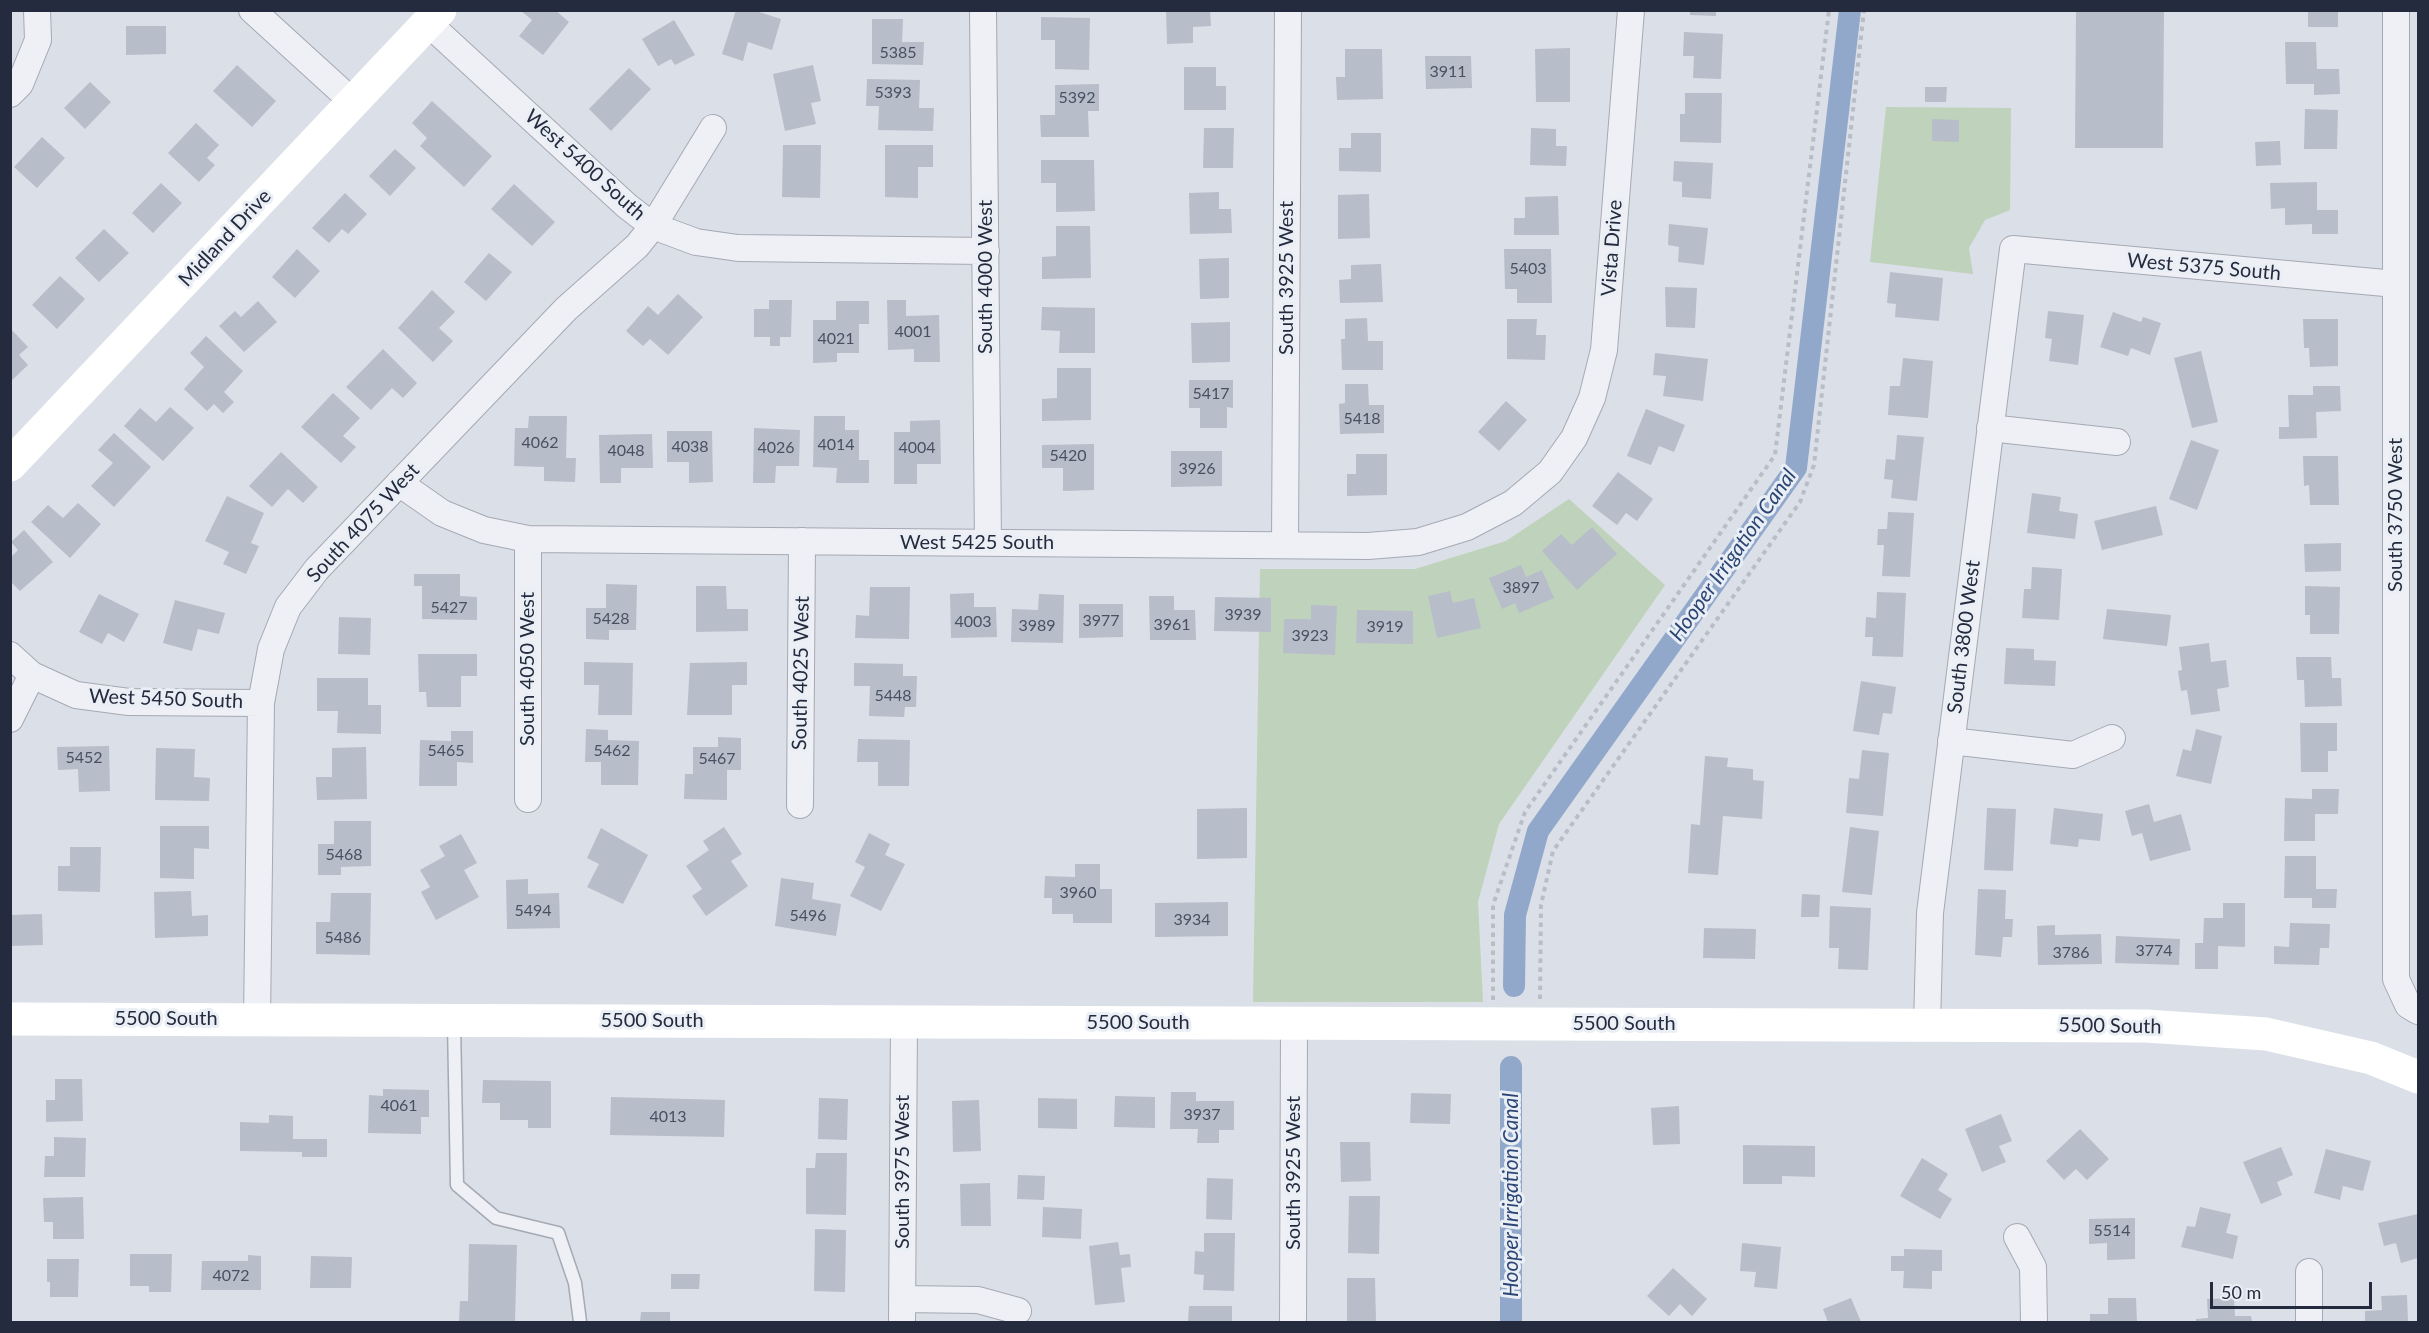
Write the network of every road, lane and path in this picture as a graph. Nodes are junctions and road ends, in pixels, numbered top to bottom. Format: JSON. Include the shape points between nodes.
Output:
{"nodes":[{"id":1,"x":37,"y":10,"type":"edge"},
{"id":2,"x":252,"y":10,"type":"edge"},
{"id":3,"x":983,"y":10,"type":"edge"},
{"id":4,"x":1288,"y":10,"type":"edge"},
{"id":5,"x":1631,"y":10,"type":"edge"},
{"id":6,"x":1829,"y":10,"type":"edge"},
{"id":7,"x":1864,"y":10,"type":"edge"},
{"id":8,"x":2396,"y":10,"type":"edge"},
{"id":9,"x":434,"y":17,"type":"edge"},
{"id":10,"x":2407,"y":73,"type":"edge"},
{"id":11,"x":10,"y":94,"type":"edge"},
{"id":12,"x":353,"y":102,"type":"junction"},
{"id":13,"x":713,"y":128,"type":"dead end"},
{"id":14,"x":652,"y":226,"type":"junction"},
{"id":15,"x":2013,"y":249,"type":"joint"},
{"id":16,"x":986,"y":251,"type":"junction"},
{"id":17,"x":2396,"y":284,"type":"junction"},
{"id":18,"x":1990,"y":428,"type":"junction"},
{"id":19,"x":2117,"y":442,"type":"dead end"},
{"id":20,"x":2407,"y":442,"type":"edge"},
{"id":21,"x":10,"y":465,"type":"edge"},
{"id":22,"x":1550,"y":472,"type":"joint"},
{"id":23,"x":399,"y":483,"type":"junction"},
{"id":24,"x":528,"y":539,"type":"junction"},
{"id":25,"x":802,"y":542,"type":"junction"},
{"id":26,"x":988,"y":543,"type":"junction"},
{"id":27,"x":1285,"y":545,"type":"junction"},
{"id":28,"x":10,"y":655,"type":"edge"},
{"id":29,"x":32,"y":675,"type":"junction"},
{"id":30,"x":261,"y":703,"type":"junction"},
{"id":31,"x":10,"y":719,"type":"edge"},
{"id":32,"x":2407,"y":736,"type":"edge"},
{"id":33,"x":2112,"y":738,"type":"dead end"},
{"id":34,"x":1951,"y":741,"type":"junction"},
{"id":35,"x":528,"y":799,"type":"dead end"},
{"id":36,"x":800,"y":805,"type":"dead end"},
{"id":37,"x":2418,"y":1011,"type":"edge"},
{"id":38,"x":10,"y":1019,"type":"edge"},
{"id":39,"x":257,"y":1020,"type":"junction"},
{"id":40,"x":454,"y":1020,"type":"junction"},
{"id":41,"x":904,"y":1022,"type":"junction"},
{"id":42,"x":1294,"y":1023,"type":"junction"},
{"id":43,"x":1493,"y":1024,"type":"junction"},
{"id":44,"x":1540,"y":1024,"type":"junction"},
{"id":45,"x":1928,"y":1025,"type":"junction"},
{"id":46,"x":2418,"y":1077,"type":"edge"},
{"id":47,"x":2017,"y":1237,"type":"dead end"},
{"id":48,"x":2309,"y":1272,"type":"dead end"},
{"id":49,"x":902,"y":1311,"type":"edge"},
{"id":50,"x":1018,"y":1311,"type":"dead end"},
{"id":51,"x":580,"y":1323,"type":"edge"},
{"id":52,"x":1293,"y":1323,"type":"edge"},
{"id":53,"x":2034,"y":1323,"type":"edge"},
{"id":54,"x":2308,"y":1323,"type":"edge"}],
"edges":[{"from":1,"to":11,"type":"street","via":[[38,40],[20,84]]},
{"from":2,"to":12,"type":"street"},
{"from":3,"to":16,"type":"street","name":"South 4000 West"},
{"from":4,"to":27,"type":"street","name":"South 3925 West"},
{"from":5,"to":22,"type":"street","name":"Vista Drive","via":[[1604,350],[1592,398],[1574,438]]},
{"from":6,"to":43,"type":"path","via":[[1775,455],[1526,812],[1493,905]]},
{"from":7,"to":44,"type":"path","via":[[1814,465],[1800,502],[1553,851],[1541,905]]},
{"from":8,"to":10,"type":"street","name":"South 3750 West"},
{"from":9,"to":12,"type":"main road","name":"Midland Drive"},
{"from":9,"to":14,"type":"street","name":"West 5400 South"},
{"from":10,"to":17,"type":"street","name":"South 3750 West"},
{"from":12,"to":21,"type":"main road","name":"Midland Drive"},
{"from":13,"to":14,"type":"street","name":"South 4075 West"},
{"from":14,"to":16,"type":"street","name":"West 5400 South","via":[[696,242],[738,248]]},
{"from":14,"to":23,"type":"street","name":"South 4075 West","via":[[637,246],[566,309]]},
{"from":15,"to":17,"type":"street","name":"West 5375 South"},
{"from":15,"to":18,"type":"street","name":"South 3800 West"},
{"from":16,"to":26,"type":"street","name":"South 4000 West"},
{"from":17,"to":20,"type":"street","name":"South 3750 West"},
{"from":18,"to":19,"type":"street"},
{"from":18,"to":34,"type":"street","name":"South 3800 West"},
{"from":20,"to":32,"type":"street","name":"South 3750 West"},
{"from":22,"to":27,"type":"street","name":"West 5425 South","via":[[1513,503],[1467,527],[1418,542]]},
{"from":23,"to":24,"type":"street","name":"West 5425 South","via":[[442,513],[484,530]]},
{"from":23,"to":30,"type":"street","name":"South 4075 West","via":[[317,569],[288,608],[271,649]]},
{"from":24,"to":25,"type":"street","name":"West 5425 South"},
{"from":24,"to":35,"type":"street","name":"South 4050 West"},
{"from":25,"to":26,"type":"street","name":"West 5425 South"},
{"from":25,"to":36,"type":"street","name":"South 4025 West"},
{"from":26,"to":27,"type":"street","name":"West 5425 South"},
{"from":28,"to":29,"type":"street","name":"West 5450 South"},
{"from":29,"to":30,"type":"street","name":"West 5450 South","via":[[76,695],[129,702]]},
{"from":29,"to":31,"type":"street"},
{"from":30,"to":39,"type":"street","name":"South 4075 West"},
{"from":32,"to":37,"type":"street","name":"South 3750 West","via":[[2396,980],[2408,1005]]},
{"from":33,"to":34,"type":"street","via":[[2073,754]]},
{"from":34,"to":45,"type":"street","name":"South 3800 West","via":[[1930,914]]},
{"from":38,"to":39,"type":"main road","name":"5500 South"},
{"from":39,"to":40,"type":"main road","name":"5500 South"},
{"from":40,"to":41,"type":"main road","name":"5500 South"},
{"from":40,"to":51,"type":"lane","via":[[457,1185],[496,1218],[558,1233],[575,1283]]},
{"from":41,"to":42,"type":"main road","name":"5500 South"},
{"from":41,"to":49,"type":"street","name":"South 3975 West"},
{"from":42,"to":43,"type":"main road","name":"5500 South"},
{"from":42,"to":52,"type":"street","name":"South 3925 West"},
{"from":43,"to":44,"type":"main road","name":"5500 South"},
{"from":44,"to":45,"type":"main road","name":"5500 South"},
{"from":45,"to":46,"type":"main road","name":"5500 South","via":[[2146,1026],[2266,1034],[2371,1058]]},
{"from":47,"to":53,"type":"street","via":[[2034,1267]]},
{"from":48,"to":54,"type":"street"},
{"from":49,"to":50,"type":"street","via":[[978,1300]]}]}
